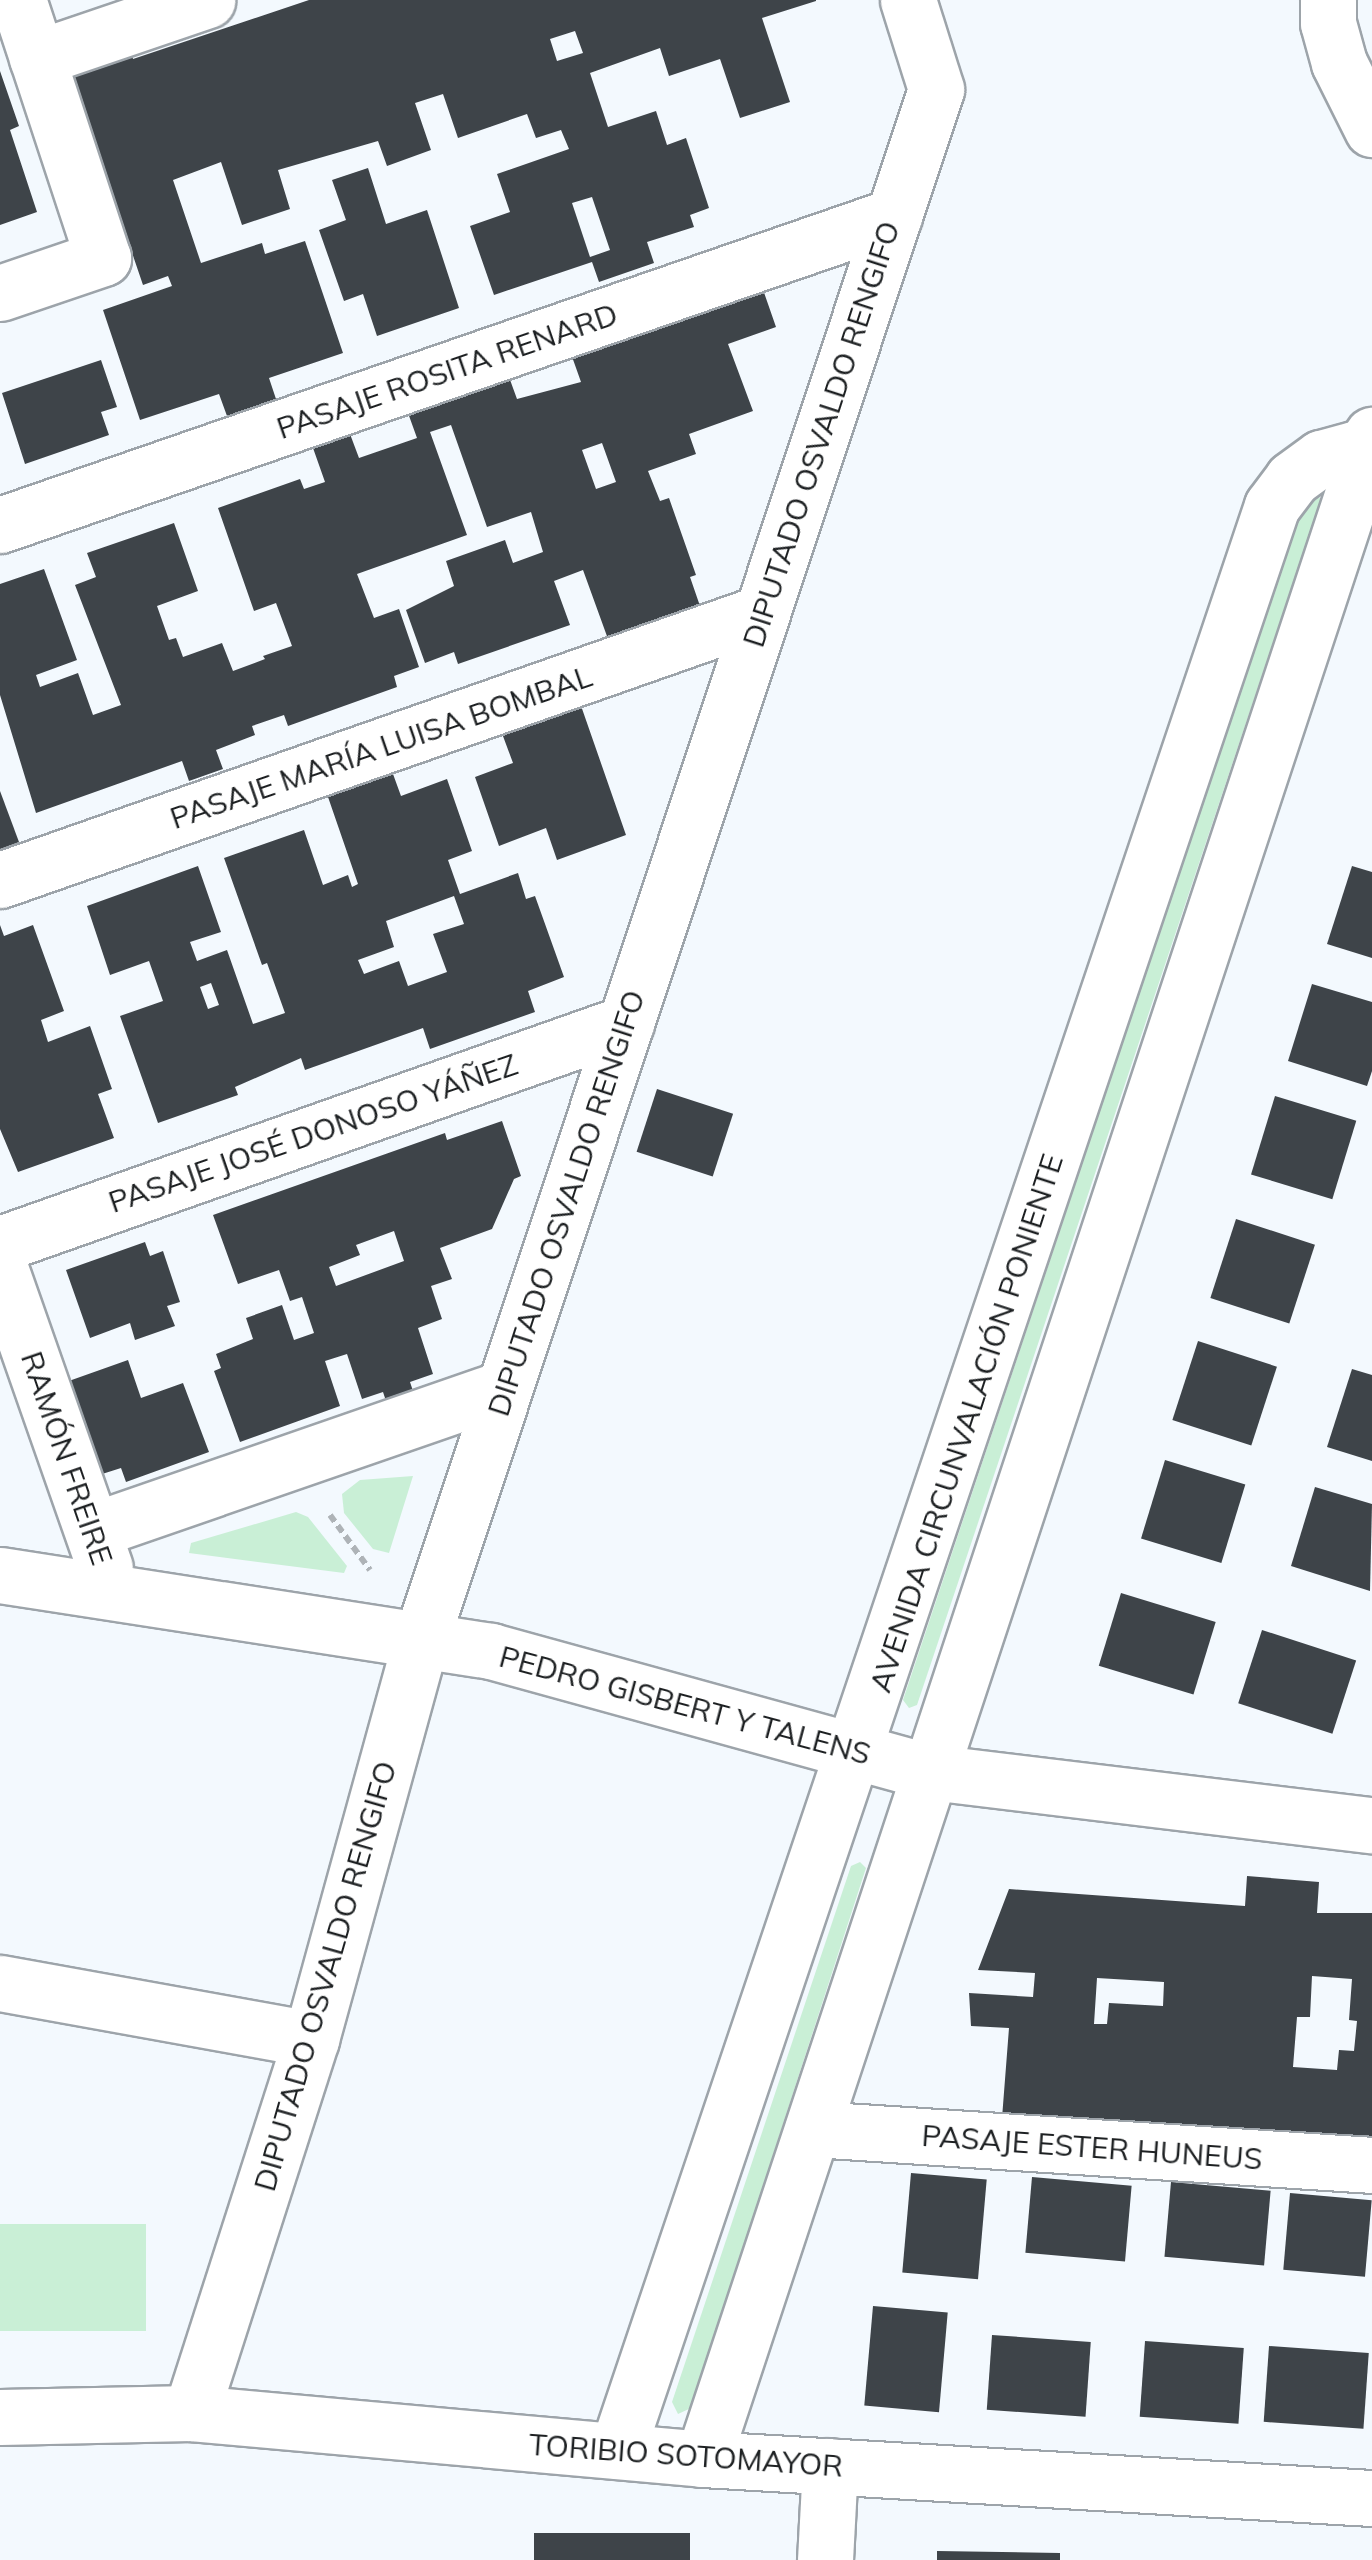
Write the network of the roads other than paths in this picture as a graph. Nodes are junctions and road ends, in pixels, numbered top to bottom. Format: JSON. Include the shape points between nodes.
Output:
{"nodes":[{"id":1,"x":18,"y":0,"type":"edge"},
{"id":2,"x":208,"y":0,"type":"edge"},
{"id":3,"x":908,"y":0,"type":"edge"},
{"id":4,"x":1328,"y":0,"type":"edge"},
{"id":5,"x":37,"y":58,"type":"junction"},
{"id":6,"x":1368,"y":113,"type":"edge"},
{"id":7,"x":894,"y":216,"type":"junction"},
{"id":8,"x":0,"y":292,"type":"edge"},
{"id":9,"x":1371,"y":442,"type":"edge"},
{"id":10,"x":0,"y":525,"type":"edge"},
{"id":11,"x":762,"y":613,"type":"junction"},
{"id":12,"x":0,"y":880,"type":"edge"},
{"id":13,"x":626,"y":1023,"type":"junction"},
{"id":14,"x":0,"y":1244,"type":"edge"},
{"id":15,"x":0,"y":1268,"type":"edge"},
{"id":16,"x":504,"y":1388,"type":"junction"},
{"id":17,"x":94,"y":1530,"type":"junction"},
{"id":18,"x":0,"y":1575,"type":"edge"},
{"id":19,"x":112,"y":1592,"type":"junction"},
{"id":20,"x":421,"y":1640,"type":"junction"},
{"id":21,"x":856,"y":1752,"type":"junction"},
{"id":22,"x":932,"y":1772,"type":"junction"},
{"id":23,"x":1372,"y":1825,"type":"edge"},
{"id":24,"x":0,"y":1983,"type":"edge"},
{"id":25,"x":311,"y":2039,"type":"junction"},
{"id":26,"x":812,"y":2128,"type":"junction"},
{"id":27,"x":1372,"y":2165,"type":"edge"},
{"id":28,"x":191,"y":2413,"type":"junction"},
{"id":29,"x":0,"y":2417,"type":"edge"},
{"id":30,"x":618,"y":2451,"type":"junction"},
{"id":31,"x":702,"y":2459,"type":"junction"},
{"id":32,"x":830,"y":2466,"type":"junction"},
{"id":33,"x":1372,"y":2498,"type":"edge"},
{"id":34,"x":826,"y":2560,"type":"edge"}],
"edges":[{"from":1,"to":5,"type":"street"},
{"from":2,"to":5,"type":"street"},
{"from":3,"to":7,"type":"street","name":"DIPUTADO OSVALDO RENGIFO","via":[[936,89]]},
{"from":4,"to":6,"type":"street","via":[[1338,63]]},
{"from":5,"to":8,"type":"street","via":[[103,258]]},
{"from":7,"to":10,"type":"street","name":"PASAJE ROSITA RENARD"},
{"from":7,"to":11,"type":"street","name":"DIPUTADO OSVALDO RENGIFO"},
{"from":9,"to":21,"type":"street","name":"AVENIDA CIRCUNVALACIÓN PONIENTE","via":[[1321,458],[1292,479],[1272,506]]},
{"from":9,"to":22,"type":"street","name":"AVENIDA CIRCUNVALACIÓN PONIENTE"},
{"from":11,"to":12,"type":"street","name":"PASAJE MARÍA LUISA BOMBAL"},
{"from":11,"to":13,"type":"street","name":"DIPUTADO OSVALDO RENGIFO"},
{"from":13,"to":14,"type":"street","name":"PASAJE JOSÉ DONOSO YÁÑEZ"},
{"from":13,"to":16,"type":"street","name":"DIPUTADO OSVALDO RENGIFO"},
{"from":15,"to":17,"type":"street","name":"RAMÓN FREIRE"},
{"from":16,"to":17,"type":"street"},
{"from":16,"to":20,"type":"street","name":"DIPUTADO OSVALDO RENGIFO"},
{"from":17,"to":19,"type":"street","name":"RAMÓN FREIRE"},
{"from":18,"to":19,"type":"street","name":"PEDRO GISBERT Y TALENS"},
{"from":19,"to":20,"type":"street","name":"PEDRO GISBERT Y TALENS"},
{"from":20,"to":21,"type":"street","name":"PEDRO GISBERT Y TALENS","via":[[491,1651]]},
{"from":20,"to":25,"type":"street","name":"DIPUTADO OSVALDO RENGIFO"},
{"from":21,"to":22,"type":"street","name":"PEDRO GISBERT Y TALENS"},
{"from":21,"to":30,"type":"street","name":"AVENIDA CIRCUNVALACIÓN PONIENTE"},
{"from":22,"to":23,"type":"street","name":"PEDRO GISBERT Y TALENS"},
{"from":22,"to":26,"type":"street","name":"AVENIDA CIRCUNVALACIÓN PONIENTE"},
{"from":24,"to":25,"type":"street"},
{"from":25,"to":28,"type":"street","name":"DIPUTADO OSVALDO RENGIFO"},
{"from":26,"to":27,"type":"street","name":"PASAJE ESTER HUNEUS"},
{"from":26,"to":31,"type":"street","name":"AVENIDA CIRCUNVALACIÓN PONIENTE"},
{"from":28,"to":29,"type":"street","name":"TORIBIO SOTOMAYOR"},
{"from":28,"to":30,"type":"street","name":"TORIBIO SOTOMAYOR"},
{"from":30,"to":31,"type":"street","name":"TORIBIO SOTOMAYOR"},
{"from":31,"to":32,"type":"street","name":"TORIBIO SOTOMAYOR"},
{"from":32,"to":33,"type":"street","name":"TORIBIO SOTOMAYOR"},
{"from":32,"to":34,"type":"street"}]}
